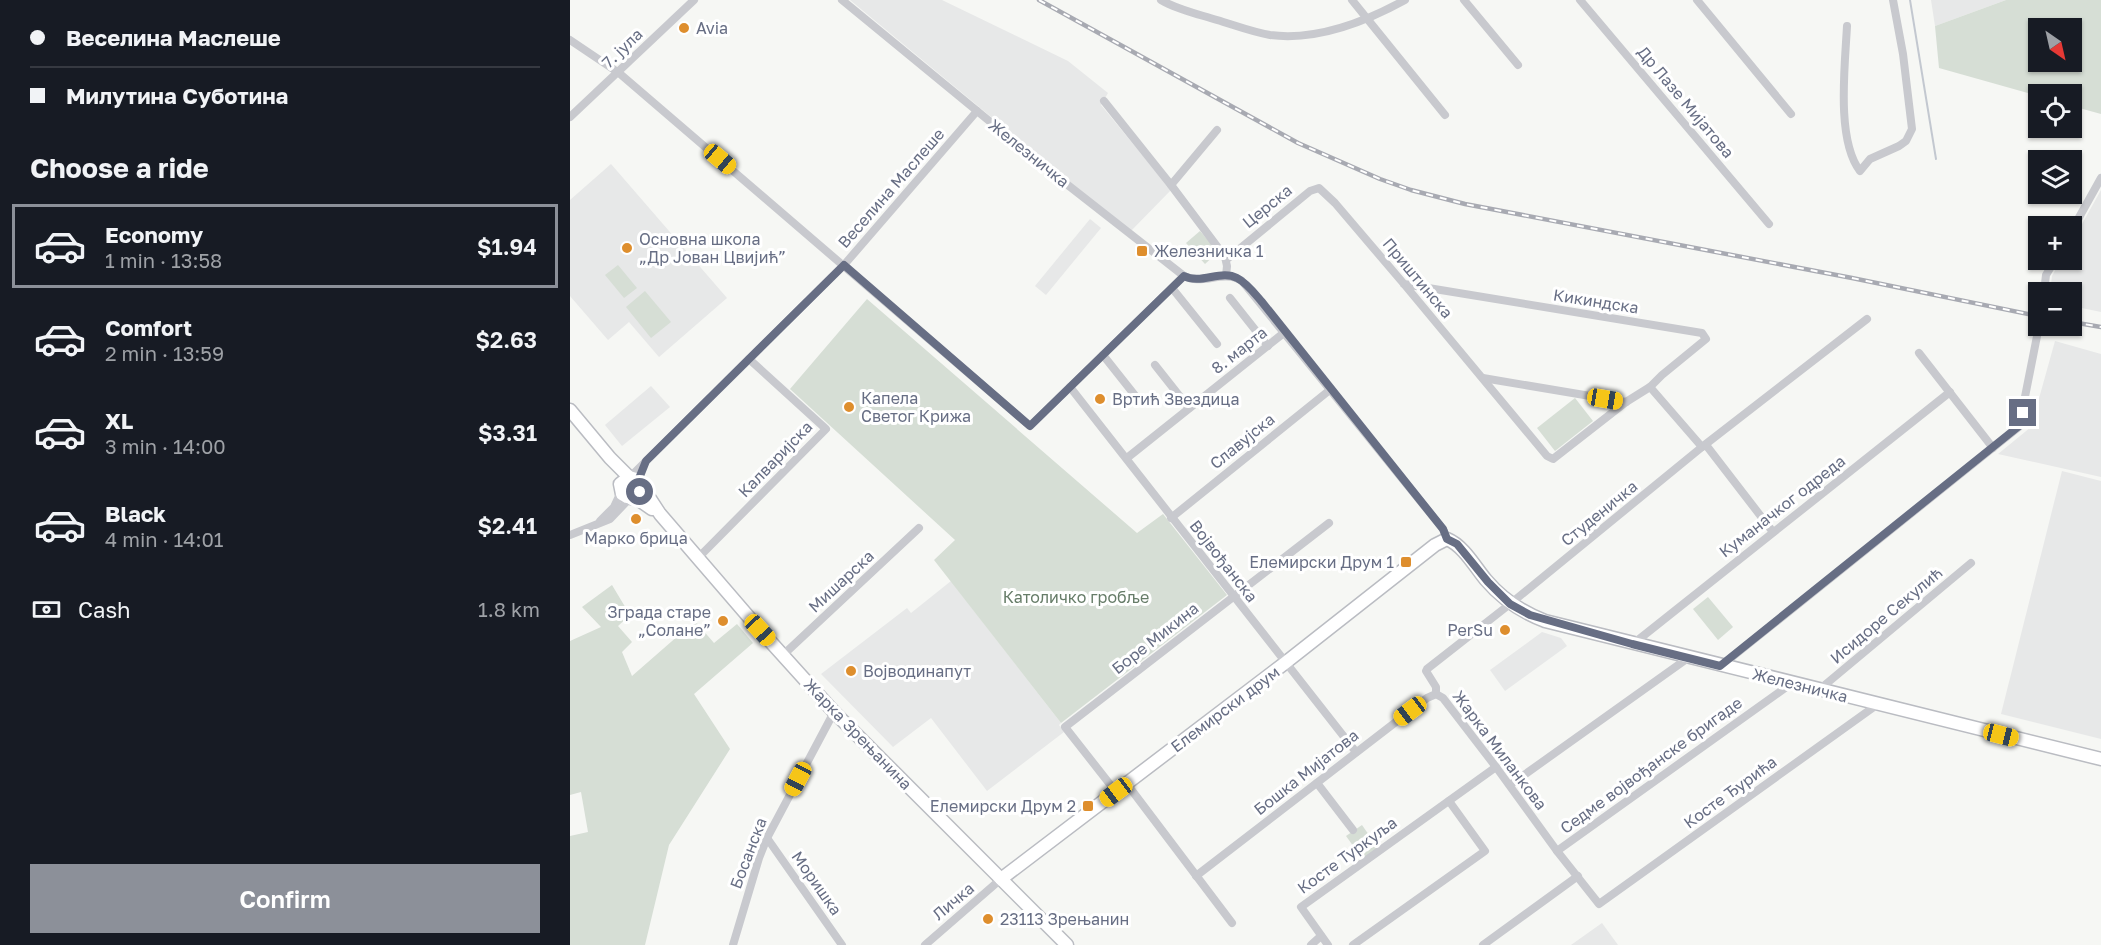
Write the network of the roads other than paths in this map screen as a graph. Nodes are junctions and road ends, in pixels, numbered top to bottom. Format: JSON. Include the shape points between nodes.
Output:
{"nodes":[{"id":1,"x":694,"y":0,"type":"edge"},
{"id":2,"x":842,"y":0,"type":"edge"},
{"id":3,"x":1161,"y":0,"type":"edge"},
{"id":4,"x":1352,"y":0,"type":"edge"},
{"id":5,"x":1405,"y":0,"type":"edge"},
{"id":6,"x":1464,"y":0,"type":"edge"},
{"id":7,"x":1580,"y":0,"type":"edge"},
{"id":8,"x":1697,"y":0,"type":"edge"},
{"id":9,"x":1893,"y":0,"type":"edge"},
{"id":10,"x":1367,"y":18,"type":"junction"},
{"id":11,"x":1847,"y":26,"type":"dead end"},
{"id":12,"x":570,"y":40,"type":"edge"},
{"id":13,"x":1518,"y":65,"type":"dead end"},
{"id":14,"x":619,"y":73,"type":"junction"},
{"id":15,"x":1104,"y":101,"type":"dead end"},
{"id":16,"x":977,"y":111,"type":"junction"},
{"id":17,"x":1791,"y":114,"type":"dead end"},
{"id":18,"x":1445,"y":115,"type":"dead end"},
{"id":19,"x":570,"y":117,"type":"edge"},
{"id":20,"x":1217,"y":130,"type":"dead end"},
{"id":21,"x":2101,"y":178,"type":"edge"},
{"id":22,"x":1171,"y":185,"type":"junction"},
{"id":23,"x":1329,"y":197,"type":"joint"},
{"id":24,"x":2080,"y":216,"type":"edge"},
{"id":25,"x":1769,"y":224,"type":"dead end"},
{"id":26,"x":1226,"y":260,"type":"junction"},
{"id":27,"x":844,"y":265,"type":"junction"},
{"id":28,"x":1184,"y":276,"type":"junction"},
{"id":29,"x":1226,"y":276,"type":"junction"},
{"id":30,"x":1404,"y":284,"type":"junction"},
{"id":31,"x":1172,"y":288,"type":"junction"},
{"id":32,"x":1230,"y":298,"type":"dead end"},
{"id":33,"x":1867,"y":319,"type":"dead end"},
{"id":34,"x":1285,"y":332,"type":"junction"},
{"id":35,"x":2037,"y":336,"type":"edge"},
{"id":36,"x":1217,"y":344,"type":"dead end"},
{"id":37,"x":1268,"y":346,"type":"junction"},
{"id":38,"x":1919,"y":353,"type":"dead end"},
{"id":39,"x":1103,"y":355,"type":"junction"},
{"id":40,"x":749,"y":359,"type":"junction"},
{"id":41,"x":1155,"y":365,"type":"dead end"},
{"id":42,"x":1483,"y":378,"type":"junction"},
{"id":43,"x":1070,"y":387,"type":"junction"},
{"id":44,"x":1650,"y":387,"type":"junction"},
{"id":45,"x":1331,"y":389,"type":"junction"},
{"id":46,"x":1950,"y":392,"type":"junction"},
{"id":47,"x":1626,"y":402,"type":"junction"},
{"id":48,"x":1141,"y":403,"type":"dead end"},
{"id":49,"x":1189,"y":408,"type":"junction"},
{"id":50,"x":570,"y":410,"type":"edge"},
{"id":51,"x":1704,"y":446,"type":"junction"},
{"id":52,"x":1993,"y":448,"type":"junction"},
{"id":53,"x":610,"y":458,"type":"junction"},
{"id":54,"x":1127,"y":458,"type":"junction"},
{"id":55,"x":634,"y":480,"type":"junction"},
{"id":56,"x":626,"y":494,"type":"junction"},
{"id":57,"x":660,"y":514,"type":"junction"},
{"id":58,"x":1171,"y":518,"type":"junction"},
{"id":59,"x":1329,"y":523,"type":"dead end"},
{"id":60,"x":919,"y":528,"type":"dead end"},
{"id":61,"x":1773,"y":532,"type":"junction"},
{"id":62,"x":570,"y":535,"type":"edge"},
{"id":63,"x":1447,"y":539,"type":"junction"},
{"id":64,"x":698,"y":558,"type":"junction"},
{"id":65,"x":1971,"y":563,"type":"dead end"},
{"id":66,"x":1233,"y":597,"type":"junction"},
{"id":67,"x":1510,"y":604,"type":"junction"},
{"id":68,"x":1632,"y":644,"type":"junction"},
{"id":69,"x":783,"y":655,"type":"junction"},
{"id":70,"x":1688,"y":658,"type":"junction"},
{"id":71,"x":1285,"y":663,"type":"junction"},
{"id":72,"x":1720,"y":666,"type":"junction"},
{"id":73,"x":1792,"y":683,"type":"junction"},
{"id":74,"x":1820,"y":689,"type":"junction"},
{"id":75,"x":1436,"y":694,"type":"junction"},
{"id":76,"x":1878,"y":704,"type":"junction"},
{"id":77,"x":834,"y":712,"type":"junction"},
{"id":78,"x":1356,"y":752,"type":"junction"},
{"id":79,"x":2101,"y":759,"type":"edge"},
{"id":80,"x":1496,"y":767,"type":"junction"},
{"id":81,"x":1317,"y":783,"type":"junction"},
{"id":82,"x":1127,"y":784,"type":"junction"},
{"id":83,"x":1510,"y":785,"type":"junction"},
{"id":84,"x":1116,"y":792,"type":"junction"},
{"id":85,"x":1449,"y":801,"type":"junction"},
{"id":86,"x":1353,"y":830,"type":"dead end"},
{"id":87,"x":767,"y":838,"type":"junction"},
{"id":88,"x":1557,"y":851,"type":"junction"},
{"id":89,"x":1196,"y":876,"type":"junction"},
{"id":90,"x":1578,"y":876,"type":"junction"},
{"id":91,"x":1001,"y":879,"type":"junction"},
{"id":92,"x":1599,"y":904,"type":"joint"},
{"id":93,"x":1232,"y":923,"type":"dead end"},
{"id":94,"x":1321,"y":936,"type":"junction"},
{"id":95,"x":733,"y":945,"type":"edge"},
{"id":96,"x":842,"y":945,"type":"edge"},
{"id":97,"x":924,"y":945,"type":"edge"},
{"id":98,"x":1067,"y":945,"type":"edge"},
{"id":99,"x":1311,"y":945,"type":"edge"},
{"id":100,"x":1328,"y":945,"type":"edge"},
{"id":101,"x":1353,"y":945,"type":"edge"},
{"id":102,"x":1483,"y":945,"type":"edge"}],
"edges":[{"from":1,"to":14,"type":"street","name":"7. јула"},
{"from":2,"to":16,"type":"street","name":"Железничка"},
{"from":3,"to":10,"type":"street","via":[[1279,36],[1319,32]]},
{"from":4,"to":10,"type":"street"},
{"from":5,"to":10,"type":"street"},
{"from":6,"to":13,"type":"street"},
{"from":7,"to":25,"type":"street","name":"Др Лазе Мијатова"},
{"from":8,"to":17,"type":"street"},
{"from":9,"to":11,"type":"street","via":[[1912,129],[1906,141],[1870,159],[1860,171],[1853,162],[1847,139]]},
{"from":10,"to":18,"type":"street"},
{"from":12,"to":14,"type":"street"},
{"from":14,"to":19,"type":"street","name":"7. јула"},
{"from":14,"to":27,"type":"street"},
{"from":15,"to":22,"type":"street"},
{"from":16,"to":27,"type":"street","name":"Веселина Маслеше"},
{"from":16,"to":28,"type":"street","name":"Железничка"},
{"from":20,"to":22,"type":"street"},
{"from":21,"to":24,"type":"street"},
{"from":22,"to":26,"type":"street"},
{"from":23,"to":26,"type":"street","name":"Церска","via":[[1319,188],[1310,191]]},
{"from":23,"to":30,"type":"street","name":"Приштинска"},
{"from":26,"to":29,"type":"street"},
{"from":27,"to":40,"type":"street","name":"Веселина Маслеше"},
{"from":27,"to":43,"type":"street","via":[[1030,426]]},
{"from":28,"to":29,"type":"street"},
{"from":28,"to":31,"type":"street"},
{"from":29,"to":34,"type":"street","name":"Железничка","via":[[1246,284]]},
{"from":30,"to":42,"type":"street","name":"Приштинска"},
{"from":30,"to":44,"type":"street","name":"Кикиндска","via":[[1704,335],[1706,341]]},
{"from":31,"to":36,"type":"street"},
{"from":31,"to":39,"type":"street"},
{"from":32,"to":37,"type":"street"},
{"from":33,"to":51,"type":"street","name":"Студеничка"},
{"from":34,"to":37,"type":"street","name":"8. марта"},
{"from":34,"to":45,"type":"street","name":"Железничка"},
{"from":35,"to":52,"type":"street","via":[[2019,426]]},
{"from":37,"to":49,"type":"street","name":"8. марта"},
{"from":38,"to":46,"type":"street"},
{"from":39,"to":43,"type":"street"},
{"from":39,"to":48,"type":"street"},
{"from":40,"to":55,"type":"street","name":"Веселина Маслеше","via":[[646,461]]},
{"from":40,"to":64,"type":"street","name":"Калваријска","via":[[826,429]]},
{"from":41,"to":49,"type":"street"},
{"from":42,"to":47,"type":"street"},
{"from":42,"to":47,"type":"street","name":"Приштинска","via":[[1552,459]]},
{"from":43,"to":54,"type":"street","name":"Војвођанска"},
{"from":44,"to":47,"type":"street","name":"Приштинска"},
{"from":44,"to":51,"type":"street"},
{"from":45,"to":58,"type":"street","name":"Славујска"},
{"from":45,"to":63,"type":"street","name":"Железничка"},
{"from":46,"to":52,"type":"street"},
{"from":46,"to":61,"type":"street","name":"Куманачког одреда"},
{"from":49,"to":54,"type":"street","name":"8. марта"},
{"from":50,"to":53,"type":"street","name":"Жарка Зрењанина"},
{"from":51,"to":61,"type":"street"},
{"from":51,"to":67,"type":"street","name":"Студеничка"},
{"from":52,"to":72,"type":"street"},
{"from":53,"to":55,"type":"street","name":"Жарка Зрењанина"},
{"from":53,"to":56,"type":"street","name":"Жарка Зрењанина"},
{"from":54,"to":58,"type":"street","name":"Војвођанска"},
{"from":55,"to":56,"type":"street","via":[[624,480]]},
{"from":55,"to":56,"type":"street","via":[[640,492]]},
{"from":55,"to":57,"type":"street","name":"Жарка Зрењанина"},
{"from":56,"to":57,"type":"street","name":"Жарка Зрењанина"},
{"from":56,"to":62,"type":"street","via":[[598,523]]},
{"from":57,"to":64,"type":"street","name":"Жарка Зрењанина"},
{"from":58,"to":66,"type":"street","name":"Војвођанска"},
{"from":59,"to":66,"type":"street","name":"Боре Микина"},
{"from":60,"to":69,"type":"street","name":"Мишарска"},
{"from":61,"to":68,"type":"street","name":"Куманачког одреда"},
{"from":63,"to":67,"type":"street","name":"Железничка","via":[[1457,544]]},
{"from":63,"to":71,"type":"street","name":"Елемирски друм"},
{"from":64,"to":69,"type":"street","name":"Жарка Зрењанина"},
{"from":65,"to":74,"type":"street","name":"Исидоре Секулић"},
{"from":66,"to":71,"type":"street","name":"Војвођанска"},
{"from":66,"to":84,"type":"street","name":"Боре Микина","via":[[1065,727]]},
{"from":67,"to":68,"type":"street","name":"Железничка","via":[[1545,621]]},
{"from":67,"to":75,"type":"street","name":"Жарка Миланкова","via":[[1427,669]]},
{"from":68,"to":70,"type":"street","name":"Железничка"},
{"from":69,"to":77,"type":"street","name":"Жарка Зрењанина"},
{"from":70,"to":72,"type":"street","name":"Железничка"},
{"from":70,"to":83,"type":"street"},
{"from":71,"to":78,"type":"street","name":"Војвођанска"},
{"from":71,"to":82,"type":"street","name":"Елемирски друм"},
{"from":72,"to":73,"type":"street","name":"Железничка"},
{"from":73,"to":74,"type":"street","name":"Железничка"},
{"from":73,"to":88,"type":"street","name":"Седме војвођанске бригаде"},
{"from":74,"to":76,"type":"street","name":"Железничка"},
{"from":75,"to":78,"type":"street","name":"Бошка Мијатова"},
{"from":75,"to":80,"type":"street","name":"Жарка Миланкова"},
{"from":76,"to":79,"type":"street","name":"Железничка"},
{"from":76,"to":92,"type":"street","name":"Косте Ђурића"},
{"from":77,"to":87,"type":"street","name":"Босанска"},
{"from":77,"to":91,"type":"street","name":"Жарка Зрењанина"},
{"from":78,"to":81,"type":"street","name":"Бошка Мијатова"},
{"from":80,"to":83,"type":"street","name":"Жарка Миланкова"},
{"from":80,"to":85,"type":"street","name":"Косте Туркуља"},
{"from":81,"to":86,"type":"street"},
{"from":81,"to":89,"type":"street","name":"Бошка Мијатова"},
{"from":82,"to":84,"type":"street","name":"Елемирски друм"},
{"from":82,"to":89,"type":"street"},
{"from":83,"to":88,"type":"street","name":"Жарка Миланкова"},
{"from":84,"to":91,"type":"street","name":"Елемирски друм"},
{"from":85,"to":94,"type":"street","name":"Косте Туркуља","via":[[1301,907]]},
{"from":85,"to":101,"type":"street","via":[[1485,851]]},
{"from":87,"to":95,"type":"street","name":"Босанска"},
{"from":87,"to":96,"type":"street","name":"Моришка"},
{"from":88,"to":90,"type":"street","name":"Жарка Миланкова"},
{"from":89,"to":93,"type":"street"},
{"from":90,"to":92,"type":"street","name":"Жарка Миланкова"},
{"from":90,"to":102,"type":"street"},
{"from":91,"to":97,"type":"street","name":"Личка"},
{"from":91,"to":98,"type":"street","name":"Жарка Зрењанина"},
{"from":94,"to":99,"type":"street"},
{"from":94,"to":100,"type":"street","name":"Косте Туркуља"}]}
